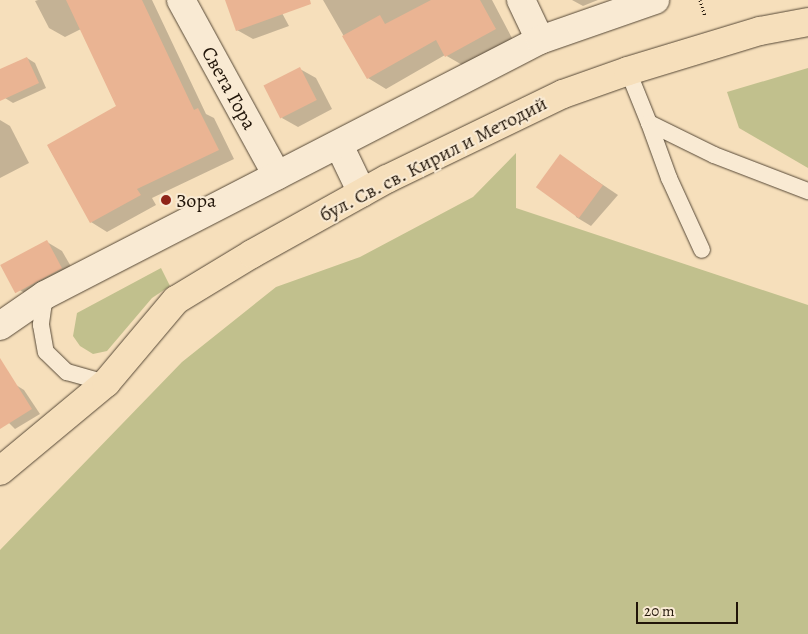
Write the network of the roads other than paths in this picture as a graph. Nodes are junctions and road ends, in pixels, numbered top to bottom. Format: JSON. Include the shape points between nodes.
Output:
{"nodes":[{"id":1,"x":181,"y":0,"type":"edge"},
{"id":2,"x":521,"y":0,"type":"edge"},
{"id":3,"x":652,"y":0,"type":"edge"},
{"id":4,"x":808,"y":22,"type":"edge"},
{"id":5,"x":540,"y":40,"type":"junction"},
{"id":6,"x":628,"y":70,"type":"junction"},
{"id":7,"x":649,"y":123,"type":"junction"},
{"id":8,"x":339,"y":144,"type":"junction"},
{"id":9,"x":277,"y":175,"type":"junction"},
{"id":10,"x":808,"y":191,"type":"edge"},
{"id":11,"x":362,"y":193,"type":"junction"},
{"id":12,"x":702,"y":250,"type":"dead end"},
{"id":13,"x":45,"y":295,"type":"junction"},
{"id":14,"x":2,"y":321,"type":"edge"},
{"id":15,"x":106,"y":383,"type":"junction"},
{"id":16,"x":0,"y":471,"type":"edge"}],
"edges":[{"from":1,"to":9,"type":"street","name":"Света Гора"},
{"from":2,"to":5,"type":"street"},
{"from":3,"to":5,"type":"street"},
{"from":4,"to":6,"type":"main road","name":"бул. Св. св. Кирил и Методий","via":[[760,31]]},
{"from":5,"to":8,"type":"street"},
{"from":6,"to":7,"type":"lane"},
{"from":6,"to":11,"type":"main road","name":"бул. Св. св. Кирил и Методий","via":[[564,94]]},
{"from":7,"to":10,"type":"lane","via":[[714,155]]},
{"from":7,"to":12,"type":"lane","via":[[669,178]]},
{"from":8,"to":9,"type":"street"},
{"from":8,"to":11,"type":"street"},
{"from":9,"to":13,"type":"street"},
{"from":11,"to":15,"type":"main road","name":"бул. Св. св. Кирил и Методий","via":[[176,300]]},
{"from":13,"to":14,"type":"street"},
{"from":13,"to":15,"type":"lane","via":[[41,325],[46,352],[67,372]]},
{"from":15,"to":16,"type":"main road","name":"бул. Св. св. Кирил и Методий"}]}
